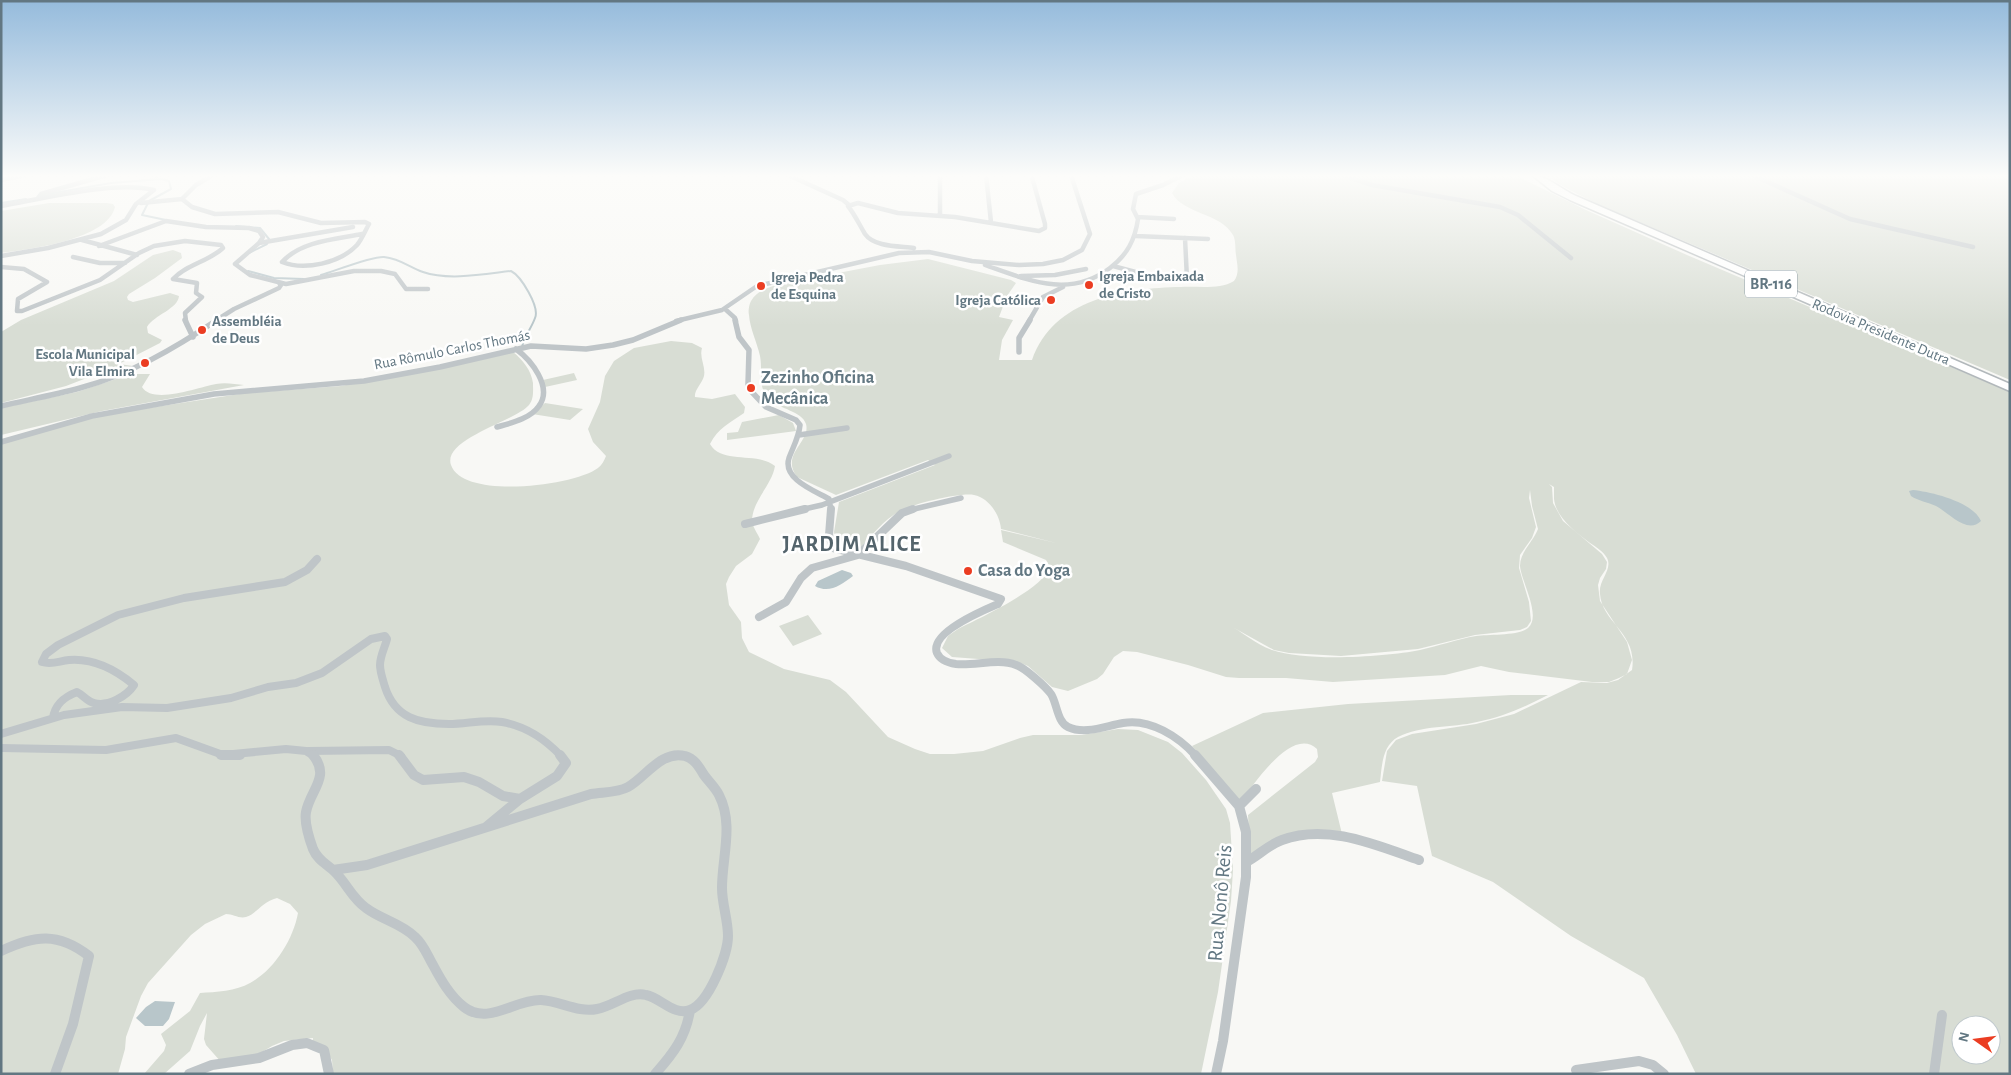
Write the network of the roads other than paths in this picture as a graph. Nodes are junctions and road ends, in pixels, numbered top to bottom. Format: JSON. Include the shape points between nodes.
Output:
{"nodes":[{"id":1,"x":117,"y":225,"type":"edge"},
{"id":2,"x":155,"y":225,"type":"edge"},
{"id":3,"x":194,"y":225,"type":"edge"},
{"id":4,"x":361,"y":225,"type":"edge"},
{"id":5,"x":367,"y":225,"type":"edge"},
{"id":6,"x":861,"y":225,"type":"edge"},
{"id":7,"x":1005,"y":225,"type":"edge"},
{"id":8,"x":1044,"y":225,"type":"edge"},
{"id":9,"x":1088,"y":225,"type":"edge"},
{"id":10,"x":1137,"y":225,"type":"edge"},
{"id":11,"x":1531,"y":225,"type":"edge"},
{"id":12,"x":1635,"y":225,"type":"edge"},
{"id":13,"x":1643,"y":225,"type":"edge"},
{"id":14,"x":1877,"y":225,"type":"edge"},
{"id":15,"x":362,"y":234,"type":"junction"},
{"id":16,"x":1136,"y":236,"type":"junction"},
{"id":17,"x":1185,"y":238,"type":"junction"},
{"id":18,"x":1208,"y":239,"type":"dead end"},
{"id":19,"x":81,"y":240,"type":"junction"},
{"id":20,"x":260,"y":243,"type":"junction"},
{"id":21,"x":883,"y":244,"type":"junction"},
{"id":22,"x":99,"y":246,"type":"junction"},
{"id":23,"x":896,"y":246,"type":"junction"},
{"id":24,"x":1974,"y":247,"type":"dead end"},
{"id":25,"x":882,"y":251,"type":"junction"},
{"id":26,"x":926,"y":251,"type":"junction"},
{"id":27,"x":899,"y":253,"type":"junction"},
{"id":28,"x":137,"y":255,"type":"junction"},
{"id":29,"x":887,"y":255,"type":"junction"},
{"id":30,"x":1,"y":256,"type":"edge"},
{"id":31,"x":73,"y":257,"type":"dead end"},
{"id":32,"x":1571,"y":258,"type":"dead end"},
{"id":33,"x":869,"y":260,"type":"junction"},
{"id":34,"x":972,"y":261,"type":"junction"},
{"id":35,"x":125,"y":263,"type":"junction"},
{"id":36,"x":1113,"y":266,"type":"junction"},
{"id":37,"x":1,"y":267,"type":"edge"},
{"id":38,"x":1086,"y":269,"type":"dead end"},
{"id":39,"x":1019,"y":276,"type":"junction"},
{"id":40,"x":1037,"y":282,"type":"junction"},
{"id":41,"x":279,"y":283,"type":"junction"},
{"id":42,"x":296,"y":283,"type":"junction"},
{"id":43,"x":1066,"y":286,"type":"junction"},
{"id":44,"x":428,"y":289,"type":"dead end"},
{"id":45,"x":277,"y":290,"type":"junction"},
{"id":46,"x":1042,"y":292,"type":"junction"},
{"id":47,"x":725,"y":309,"type":"junction"},
{"id":48,"x":193,"y":337,"type":"junction"},
{"id":49,"x":516,"y":349,"type":"junction"},
{"id":50,"x":1019,"y":352,"type":"dead end"},
{"id":51,"x":2010,"y":384,"type":"edge"},
{"id":52,"x":2010,"y":388,"type":"edge"},
{"id":53,"x":1,"y":406,"type":"edge"},
{"id":54,"x":497,"y":427,"type":"dead end"},
{"id":55,"x":847,"y":428,"type":"dead end"},
{"id":56,"x":799,"y":435,"type":"junction"},
{"id":57,"x":1,"y":442,"type":"edge"},
{"id":58,"x":950,"y":456,"type":"dead end"},
{"id":59,"x":961,"y":498,"type":"dead end"},
{"id":60,"x":831,"y":502,"type":"junction"},
{"id":61,"x":745,"y":524,"type":"dead end"},
{"id":62,"x":858,"y":555,"type":"junction"},
{"id":63,"x":317,"y":559,"type":"dead end"},
{"id":64,"x":759,"y":617,"type":"dead end"},
{"id":65,"x":53,"y":718,"type":"junction"},
{"id":66,"x":1,"y":734,"type":"edge"},
{"id":67,"x":1,"y":748,"type":"edge"},
{"id":68,"x":307,"y":751,"type":"junction"},
{"id":69,"x":1256,"y":790,"type":"dead end"},
{"id":70,"x":520,"y":799,"type":"junction"},
{"id":71,"x":1239,"y":806,"type":"junction"},
{"id":72,"x":484,"y":830,"type":"junction"},
{"id":73,"x":1419,"y":860,"type":"dead end"},
{"id":74,"x":1246,"y":862,"type":"junction"},
{"id":75,"x":333,"y":870,"type":"junction"},
{"id":76,"x":1,"y":951,"type":"edge"},
{"id":77,"x":690,"y":1010,"type":"junction"},
{"id":78,"x":1942,"y":1015,"type":"dead end"},
{"id":79,"x":1576,"y":1070,"type":"dead end"},
{"id":80,"x":55,"y":1074,"type":"edge"},
{"id":81,"x":189,"y":1074,"type":"edge"},
{"id":82,"x":329,"y":1074,"type":"edge"},
{"id":83,"x":655,"y":1074,"type":"edge"},
{"id":84,"x":1216,"y":1074,"type":"edge"},
{"id":85,"x":1664,"y":1074,"type":"edge"},
{"id":86,"x":1934,"y":1074,"type":"edge"}],
"edges":[{"from":1,"to":19,"type":"street"},
{"from":2,"to":22,"type":"street"},
{"from":3,"to":20,"type":"street","via":[[252,228],[263,237]]},
{"from":4,"to":20,"type":"street"},
{"from":5,"to":15,"type":"street"},
{"from":6,"to":21,"type":"street","via":[[867,237]]},
{"from":7,"to":8,"type":"street","via":[[1030,231],[1039,231]]},
{"from":9,"to":34,"type":"street","name":"Rua Rômulo Carlos Thomás","via":[[1090,234],[1082,250],[1068,258],[1019,265]]},
{"from":10,"to":16,"type":"street"},
{"from":11,"to":32,"type":"street"},
{"from":12,"to":52,"type":"highway","name":"Rodovia Presidente Dutra","number":"BR-116"},
{"from":13,"to":51,"type":"highway","name":"Rodovia Presidente Dutra","number":"BR-116"},
{"from":14,"to":24,"type":"street"},
{"from":15,"to":15,"type":"street","via":[[356,246],[319,263],[298,266],[282,262],[287,256],[307,248]]},
{"from":16,"to":17,"type":"street"},
{"from":16,"to":36,"type":"street","via":[[1132,246]]},
{"from":17,"to":18,"type":"street"},
{"from":17,"to":36,"type":"street","via":[[1190,279],[1158,278]]},
{"from":19,"to":22,"type":"street"},
{"from":19,"to":30,"type":"street","via":[[39,251]]},
{"from":20,"to":41,"type":"street","via":[[235,265],[243,272]]},
{"from":21,"to":23,"type":"street"},
{"from":21,"to":25,"type":"street"},
{"from":22,"to":28,"type":"street"},
{"from":23,"to":26,"type":"street"},
{"from":23,"to":27,"type":"street"},
{"from":25,"to":29,"type":"street"},
{"from":25,"to":33,"type":"street"},
{"from":26,"to":27,"type":"street","name":"Rua Rômulo Carlos Thomás"},
{"from":26,"to":34,"type":"street","name":"Rua Rômulo Carlos Thomás"},
{"from":27,"to":29,"type":"street","name":"Rua Rômulo Carlos Thomás"},
{"from":28,"to":35,"type":"street"},
{"from":28,"to":48,"type":"street","via":[[154,246],[180,241],[224,247],[185,268],[174,278],[175,281],[196,283],[196,292],[202,297],[185,313],[184,318]]},
{"from":29,"to":33,"type":"street","name":"Rua Rômulo Carlos Thomás"},
{"from":31,"to":35,"type":"street","via":[[100,263]]},
{"from":33,"to":47,"type":"street","name":"Rua Rômulo Carlos Thomás","via":[[757,286]]},
{"from":34,"to":39,"type":"street"},
{"from":35,"to":37,"type":"street","via":[[98,282],[19,313],[18,300],[47,282],[24,269]]},
{"from":36,"to":43,"type":"street","via":[[1098,278]]},
{"from":38,"to":39,"type":"street","via":[[1055,275]]},
{"from":39,"to":40,"type":"street"},
{"from":40,"to":43,"type":"street"},
{"from":40,"to":46,"type":"street"},
{"from":41,"to":42,"type":"street"},
{"from":41,"to":45,"type":"street"},
{"from":42,"to":44,"type":"street","via":[[369,269],[395,274],[406,289]]},
{"from":42,"to":45,"type":"street"},
{"from":43,"to":46,"type":"street"},
{"from":45,"to":48,"type":"street","via":[[234,309]]},
{"from":46,"to":50,"type":"street","via":[[1019,336]]},
{"from":47,"to":49,"type":"street","name":"Rua Rômulo Carlos Thomás","via":[[673,322],[627,342],[608,346]]},
{"from":47,"to":56,"type":"street","via":[[735,318],[739,337],[749,350],[750,390],[766,407],[796,420],[800,425]]},
{"from":48,"to":53,"type":"street","via":[[90,385]]},
{"from":49,"to":54,"type":"street","via":[[534,366],[540,382],[541,403],[518,420]]},
{"from":49,"to":57,"type":"street","name":"Rua Rômulo Carlos Thomás","via":[[364,381],[234,392],[129,409]]},
{"from":55,"to":56,"type":"street"},
{"from":56,"to":60,"type":"street","via":[[790,454],[790,473],[798,481],[827,496]]},
{"from":58,"to":60,"type":"street"},
{"from":59,"to":62,"type":"street","via":[[902,514]]},
{"from":60,"to":61,"type":"street"},
{"from":60,"to":62,"type":"street","via":[[828,534],[831,545],[836,550]]},
{"from":62,"to":64,"type":"street","via":[[818,564],[804,572],[789,599],[779,608]]},
{"from":62,"to":71,"type":"street","name":"Rua Nonô Reis","via":[[906,566],[998,597],[1000,602],[942,636],[935,646],[941,657],[958,664],[1018,665],[1050,693],[1063,724],[1073,730],[1086,731],[1126,722],[1157,727],[1188,746]]},
{"from":63,"to":65,"type":"street","via":[[310,569],[289,583],[220,591],[148,606],[106,620],[64,641],[42,662],[90,661],[124,676],[134,685],[127,694],[98,704],[91,703],[77,692],[70,694],[56,706]]},
{"from":65,"to":66,"type":"street"},
{"from":65,"to":70,"type":"street","via":[[122,707],[167,708],[296,683],[322,674],[371,639],[385,636],[381,676],[396,709],[434,722],[451,724],[492,720],[508,723],[532,733],[564,759],[564,768],[557,776]]},
{"from":67,"to":68,"type":"street","via":[[106,750],[176,738],[222,755]]},
{"from":68,"to":70,"type":"street","via":[[398,752],[420,779],[473,779],[503,796]]},
{"from":68,"to":75,"type":"street","via":[[314,755],[320,771],[305,818],[315,855],[321,864]]},
{"from":69,"to":71,"type":"street"},
{"from":70,"to":72,"type":"street"},
{"from":71,"to":74,"type":"street","name":"Rua Nonô Reis","via":[[1246,832]]},
{"from":72,"to":75,"type":"street","via":[[367,865]]},
{"from":72,"to":77,"type":"street","via":[[591,794],[622,790],[655,765],[674,756],[687,756],[694,761],[718,793],[727,819],[722,893],[728,938],[719,971],[700,1002]]},
{"from":73,"to":74,"type":"street","via":[[1350,838],[1308,834],[1280,840]]},
{"from":74,"to":84,"type":"street","name":"Rua Nonô Reis","via":[[1243,903]]},
{"from":75,"to":77,"type":"street","via":[[363,906],[411,933],[421,943],[440,979],[473,1013],[494,1013],[538,999],[591,1010],[637,994],[648,994],[678,1010]]},
{"from":76,"to":80,"type":"street","via":[[29,940],[57,938],[79,947],[89,956],[73,1024]]},
{"from":77,"to":83,"type":"street","via":[[683,1040]]},
{"from":78,"to":86,"type":"street"},
{"from":79,"to":85,"type":"street","via":[[1639,1061],[1653,1064]]},
{"from":81,"to":82,"type":"street","via":[[212,1065],[259,1058],[292,1045],[307,1043],[324,1050]]}]}
